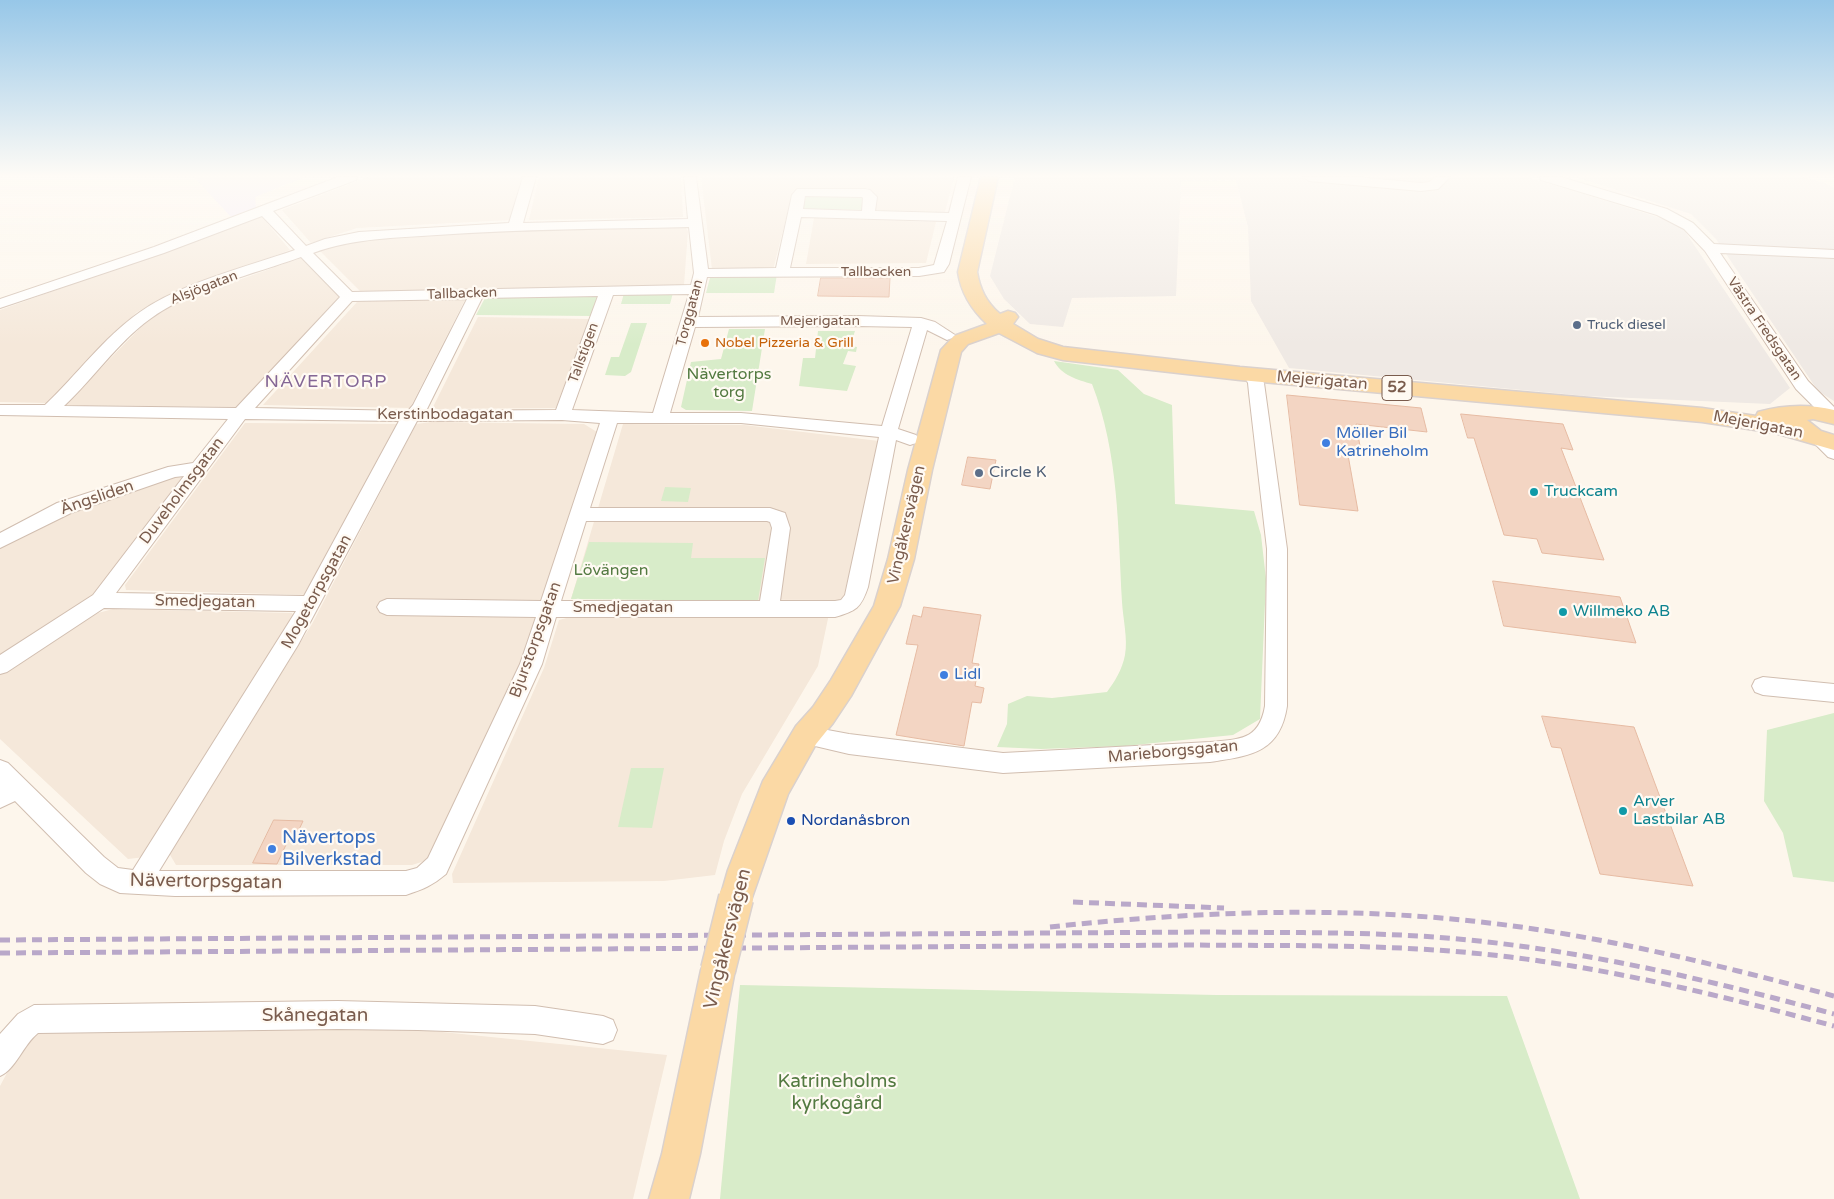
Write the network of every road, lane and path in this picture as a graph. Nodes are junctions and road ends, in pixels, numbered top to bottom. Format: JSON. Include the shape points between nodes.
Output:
{"nodes":[{"id":1,"x":204,"y":233,"type":"edge"},
{"id":2,"x":287,"y":233,"type":"edge"},
{"id":3,"x":394,"y":233,"type":"edge"},
{"id":4,"x":696,"y":233,"type":"edge"},
{"id":5,"x":791,"y":233,"type":"edge"},
{"id":6,"x":950,"y":233,"type":"edge"},
{"id":7,"x":977,"y":233,"type":"edge"},
{"id":8,"x":1697,"y":233,"type":"edge"},
{"id":9,"x":1710,"y":248,"type":"junction"},
{"id":10,"x":305,"y":251,"type":"junction"},
{"id":11,"x":1834,"y":254,"type":"edge"},
{"id":12,"x":782,"y":272,"type":"junction"},
{"id":13,"x":701,"y":274,"type":"junction"},
{"id":14,"x":696,"y":289,"type":"junction"},
{"id":15,"x":607,"y":291,"type":"junction"},
{"id":16,"x":478,"y":293,"type":"junction"},
{"id":17,"x":348,"y":297,"type":"junction"},
{"id":18,"x":0,"y":304,"type":"edge"},
{"id":19,"x":1000,"y":320,"type":"junction"},
{"id":20,"x":690,"y":322,"type":"junction"},
{"id":21,"x":921,"y":323,"type":"junction"},
{"id":22,"x":952,"y":339,"type":"junction"},
{"id":23,"x":1252,"y":374,"type":"junction"},
{"id":24,"x":1802,"y":385,"type":"junction"},
{"id":25,"x":0,"y":410,"type":"edge"},
{"id":26,"x":50,"y":410,"type":"junction"},
{"id":27,"x":1808,"y":413,"type":"junction"},
{"id":28,"x":240,"y":414,"type":"junction"},
{"id":29,"x":562,"y":415,"type":"junction"},
{"id":30,"x":1702,"y":415,"type":"junction"},
{"id":31,"x":413,"y":416,"type":"junction"},
{"id":32,"x":660,"y":417,"type":"junction"},
{"id":33,"x":1834,"y":417,"type":"edge"},
{"id":34,"x":610,"y":418,"type":"junction"},
{"id":35,"x":909,"y":438,"type":"junction"},
{"id":36,"x":1821,"y":439,"type":"edge"},
{"id":37,"x":1834,"y":453,"type":"edge"},
{"id":38,"x":199,"y":469,"type":"junction"},
{"id":39,"x":580,"y":515,"type":"junction"},
{"id":40,"x":0,"y":541,"type":"edge"},
{"id":41,"x":100,"y":600,"type":"junction"},
{"id":42,"x":311,"y":604,"type":"junction"},
{"id":43,"x":387,"y":607,"type":"dead end"},
{"id":44,"x":548,"y":609,"type":"junction"},
{"id":45,"x":769,"y":610,"type":"junction"},
{"id":46,"x":0,"y":666,"type":"edge"},
{"id":47,"x":1763,"y":686,"type":"dead end"},
{"id":48,"x":1834,"y":693,"type":"edge"},
{"id":49,"x":806,"y":735,"type":"junction"},
{"id":50,"x":5,"y":785,"type":"edge"},
{"id":51,"x":425,"y":877,"type":"joint"},
{"id":52,"x":139,"y":882,"type":"junction"},
{"id":53,"x":603,"y":1030,"type":"dead end"},
{"id":54,"x":0,"y":1062,"type":"edge"},
{"id":55,"x":681,"y":1154,"type":"junction"},
{"id":56,"x":669,"y":1199,"type":"edge"},
{"id":57,"x":675,"y":1199,"type":"edge"}],
"edges":[{"from":1,"to":18,"type":"street"},
{"from":2,"to":10,"type":"street"},
{"from":3,"to":10,"type":"street","name":"Alsjögatan","via":[[346,238]]},
{"from":4,"to":13,"type":"street","name":"Torggatan"},
{"from":5,"to":12,"type":"street"},
{"from":6,"to":12,"type":"street","name":"Tallbacken","via":[[942,264],[931,272]]},
{"from":7,"to":19,"type":"main road","number":"52","via":[[966,267],[968,282],[978,301]]},
{"from":8,"to":9,"type":"street","name":"Västra Fredsgatan"},
{"from":9,"to":11,"type":"street"},
{"from":9,"to":24,"type":"street","name":"Västra Fredsgatan"},
{"from":10,"to":17,"type":"street"},
{"from":10,"to":26,"type":"street","name":"Alsjögatan","via":[[189,292],[154,310],[118,339]]},
{"from":12,"to":13,"type":"street","name":"Tallbacken"},
{"from":13,"to":14,"type":"street","name":"Torggatan"},
{"from":14,"to":15,"type":"street","name":"Tallbacken"},
{"from":14,"to":20,"type":"street","name":"Torggatan"},
{"from":15,"to":16,"type":"street","name":"Tallbacken"},
{"from":15,"to":29,"type":"street","name":"Tallstigen"},
{"from":16,"to":17,"type":"street","name":"Tallbacken"},
{"from":16,"to":31,"type":"street","name":"Mogetorpsgatan"},
{"from":17,"to":28,"type":"street","name":"Duveholmsgatan"},
{"from":19,"to":22,"type":"main road"},
{"from":19,"to":23,"type":"main road","name":"Mejerigatan","number":"52","via":[[1018,337],[1072,356]]},
{"from":20,"to":21,"type":"street","name":"Mejerigatan"},
{"from":20,"to":32,"type":"street","name":"Torggatan"},
{"from":21,"to":22,"type":"street","name":"Mejerigatan"},
{"from":21,"to":35,"type":"street","name":"Vingåkersvägen"},
{"from":22,"to":35,"type":"main road","name":"Vingåkersvägen","via":[[948,360]]},
{"from":23,"to":30,"type":"main road","name":"Mejerigatan","number":"52"},
{"from":23,"to":49,"type":"street","name":"Marieborgsgatan","via":[[1256,383],[1277,550],[1277,702],[1268,732],[1243,748],[1210,752],[1003,763],[858,745]]},
{"from":24,"to":27,"type":"street","name":"Västra Fredsgatan","via":[[1809,401]]},
{"from":24,"to":33,"type":"street","name":"Västra Fredsgatan"},
{"from":25,"to":26,"type":"street","name":"Kerstinbodagatan"},
{"from":26,"to":28,"type":"street","name":"Kerstinbodagatan"},
{"from":27,"to":30,"type":"main road","name":"Mejerigatan","number":"52","via":[[1768,417]]},
{"from":27,"to":33,"type":"main road","number":"52"},
{"from":27,"to":36,"type":"main road","via":[[1799,418],[1800,425]]},
{"from":28,"to":31,"type":"street","name":"Kerstinbodagatan"},
{"from":28,"to":38,"type":"street","name":"Duveholmsgatan"},
{"from":29,"to":31,"type":"street","name":"Kerstinbodagatan"},
{"from":29,"to":34,"type":"street","name":"Kerstinbodagatan"},
{"from":30,"to":36,"type":"main road","name":"Mejerigatan","number":"52","via":[[1775,426]]},
{"from":31,"to":42,"type":"street","name":"Mogetorpsgatan","via":[[405,425]]},
{"from":32,"to":34,"type":"street","name":"Kerstinbodagatan"},
{"from":32,"to":35,"type":"street","name":"Kerstinbodagatan","via":[[761,419]]},
{"from":34,"to":39,"type":"street","name":"Bjurstorpsgatan"},
{"from":35,"to":45,"type":"street","name":"Vingåkersvägen","via":[[854,599],[846,606],[834,609]]},
{"from":35,"to":49,"type":"main road","name":"Vingåkersvägen","via":[[892,540],[876,599],[856,641],[814,712]]},
{"from":36,"to":37,"type":"street"},
{"from":38,"to":40,"type":"street","name":"Ängsliden","via":[[174,472],[64,508]]},
{"from":38,"to":41,"type":"street","name":"Duveholmsgatan"},
{"from":39,"to":44,"type":"street","name":"Bjurstorpsgatan"},
{"from":39,"to":45,"type":"street","via":[[770,514],[778,518],[781,528]]},
{"from":41,"to":42,"type":"street","name":"Smedjegatan"},
{"from":41,"to":46,"type":"street","name":"Duveholmsgatan"},
{"from":42,"to":52,"type":"street","name":"Mogetorpsgatan"},
{"from":43,"to":44,"type":"street","name":"Smedjegatan"},
{"from":44,"to":45,"type":"street","name":"Smedjegatan"},
{"from":44,"to":51,"type":"street","name":"Bjurstorpsgatan","via":[[531,664],[470,798],[437,866]]},
{"from":47,"to":48,"type":"street"},
{"from":49,"to":55,"type":"main road","name":"Vingåkersvägen","bridge":true,"via":[[774,790],[744,870],[718,970]]},
{"from":50,"to":52,"type":"street","name":"Nävertorpsgatan","via":[[108,876],[120,881]]},
{"from":51,"to":52,"type":"street","name":"Nävertorpsgatan","via":[[406,883]]},
{"from":53,"to":54,"type":"street","name":"Skånegatan","via":[[535,1020],[398,1016],[34,1019],[22,1027]]},
{"from":55,"to":56,"type":"main road","name":"Vingåkersvägen"},
{"from":55,"to":57,"type":"main road","name":"Vingåkersvägen"}]}
